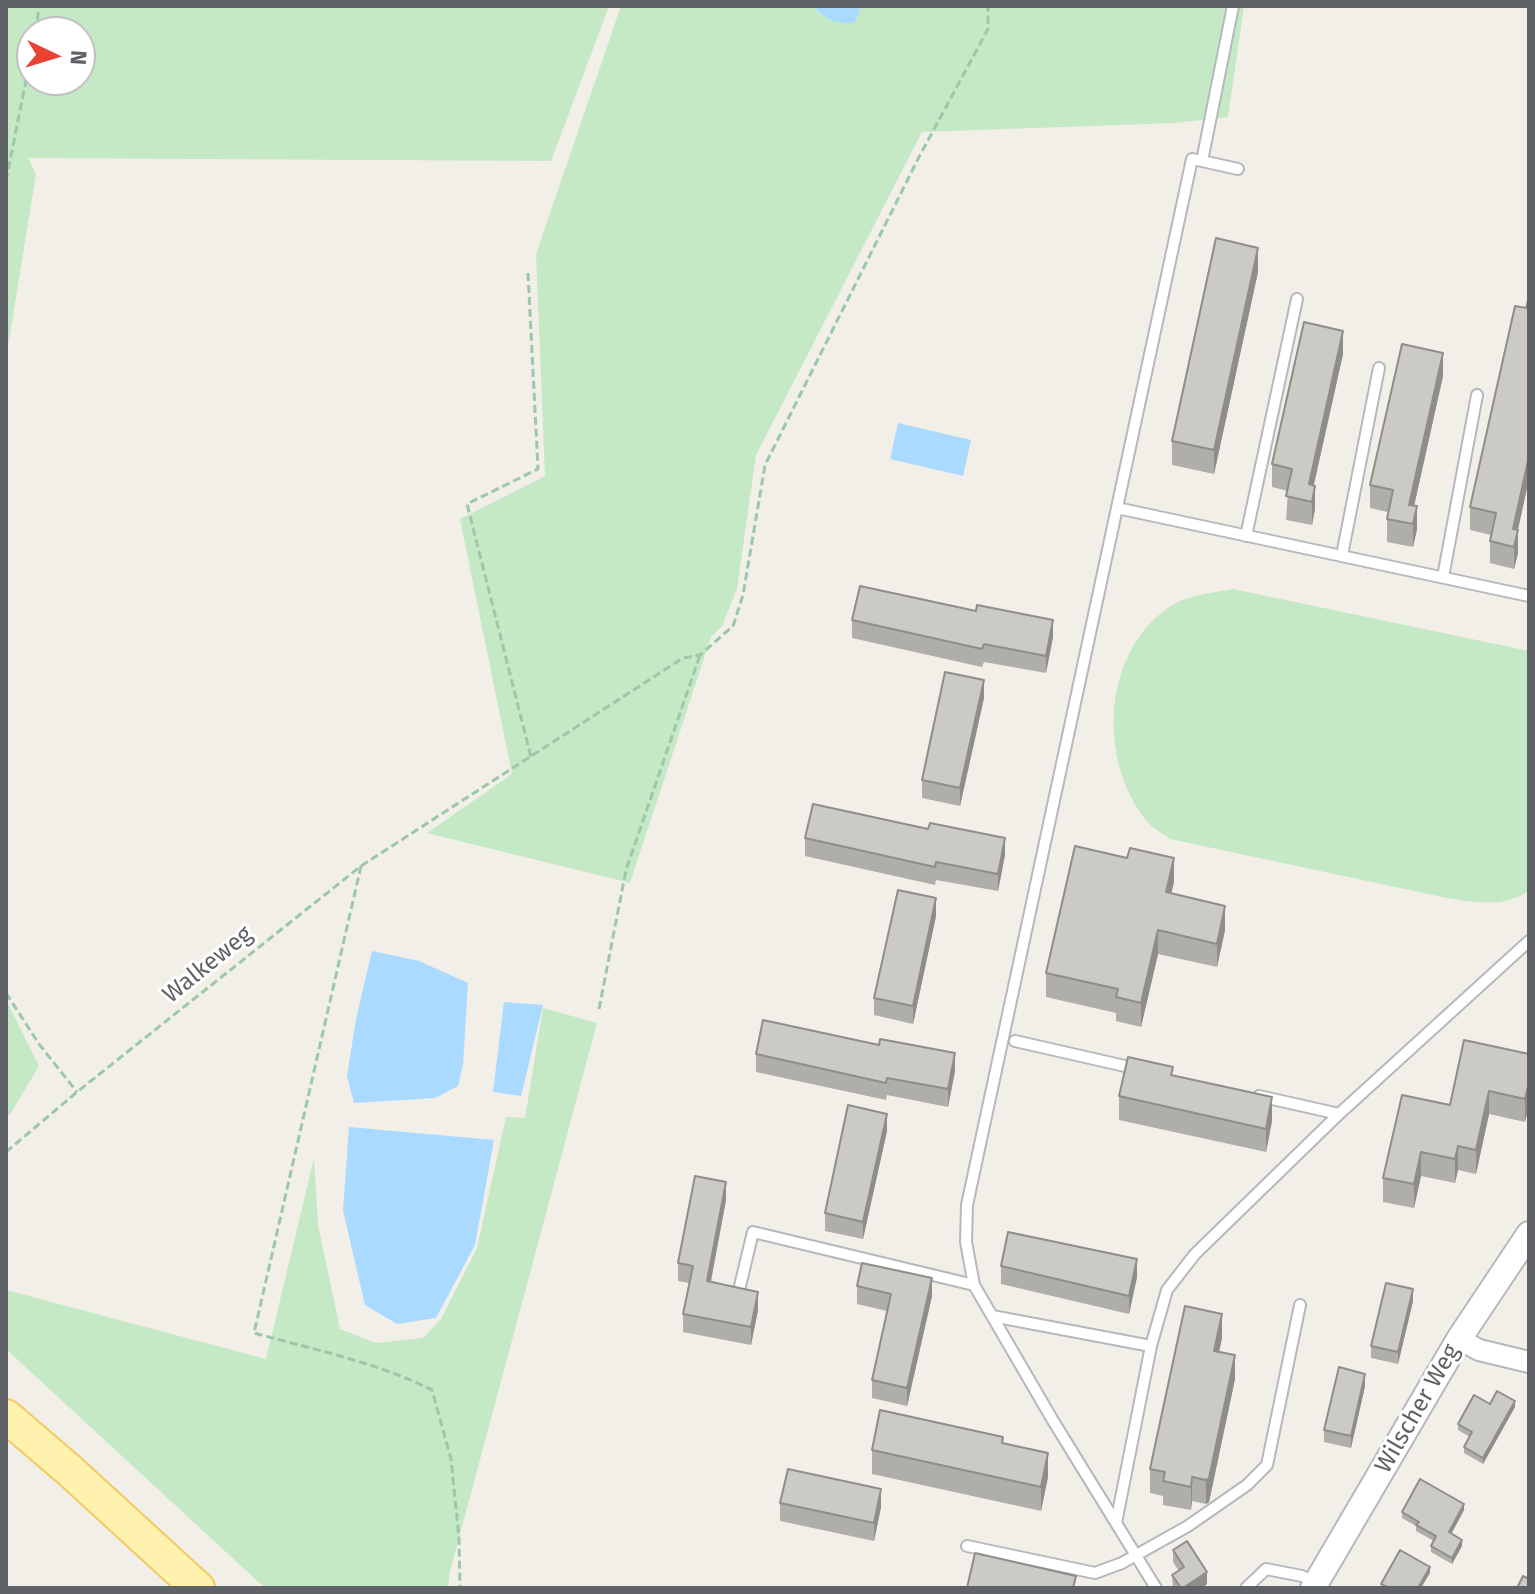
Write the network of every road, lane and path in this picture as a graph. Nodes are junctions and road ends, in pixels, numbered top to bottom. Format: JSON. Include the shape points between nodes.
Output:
{"nodes":[{"id":1,"x":988,"y":6,"type":"edge"},
{"id":2,"x":1233,"y":6,"type":"edge"},
{"id":3,"x":23,"y":96,"type":"edge"},
{"id":4,"x":1202,"y":161,"type":"junction"},
{"id":5,"x":1238,"y":169,"type":"dead end"},
{"id":6,"x":6,"y":181,"type":"edge"},
{"id":7,"x":528,"y":273,"type":"dead end"},
{"id":8,"x":1297,"y":299,"type":"dead end"},
{"id":9,"x":1379,"y":368,"type":"dead end"},
{"id":10,"x":1477,"y":395,"type":"dead end"},
{"id":11,"x":1117,"y":508,"type":"junction"},
{"id":12,"x":1246,"y":536,"type":"junction"},
{"id":13,"x":1342,"y":555,"type":"junction"},
{"id":14,"x":1443,"y":577,"type":"junction"},
{"id":15,"x":1529,"y":596,"type":"edge"},
{"id":16,"x":700,"y":655,"type":"junction"},
{"id":17,"x":532,"y":757,"type":"junction"},
{"id":18,"x":361,"y":866,"type":"junction"},
{"id":19,"x":1529,"y":941,"type":"edge"},
{"id":20,"x":6,"y":993,"type":"edge"},
{"id":21,"x":599,"y":1009,"type":"dead end"},
{"id":22,"x":1015,"y":1041,"type":"dead end"},
{"id":23,"x":1154,"y":1072,"type":"edge"},
{"id":24,"x":77,"y":1092,"type":"junction"},
{"id":25,"x":1247,"y":1093,"type":"edge"},
{"id":26,"x":1339,"y":1114,"type":"junction"},
{"id":27,"x":6,"y":1152,"type":"edge"},
{"id":28,"x":1529,"y":1234,"type":"edge"},
{"id":29,"x":974,"y":1285,"type":"junction"},
{"id":30,"x":740,"y":1286,"type":"edge"},
{"id":31,"x":1300,"y":1305,"type":"dead end"},
{"id":32,"x":992,"y":1316,"type":"junction"},
{"id":33,"x":1459,"y":1339,"type":"junction"},
{"id":34,"x":1151,"y":1346,"type":"junction"},
{"id":35,"x":1529,"y":1362,"type":"edge"},
{"id":36,"x":6,"y":1416,"type":"edge"},
{"id":37,"x":1116,"y":1523,"type":"junction"},
{"id":38,"x":967,"y":1546,"type":"dead end"},
{"id":39,"x":1135,"y":1555,"type":"junction"},
{"id":40,"x":1314,"y":1585,"type":"edge"},
{"id":41,"x":198,"y":1588,"type":"edge"},
{"id":42,"x":460,"y":1588,"type":"edge"},
{"id":43,"x":1156,"y":1588,"type":"edge"},
{"id":44,"x":1246,"y":1588,"type":"edge"}],
"edges":[{"from":1,"to":16,"type":"path","via":[[988,29],[765,465],[733,626]]},
{"from":2,"to":4,"type":"lane"},
{"from":3,"to":6,"type":"path"},
{"from":4,"to":5,"type":"lane"},
{"from":4,"to":11,"type":"lane","via":[[1192,159]]},
{"from":7,"to":17,"type":"path","via":[[538,469],[467,504]]},
{"from":8,"to":12,"type":"lane"},
{"from":9,"to":13,"type":"lane"},
{"from":10,"to":14,"type":"lane"},
{"from":11,"to":12,"type":"lane"},
{"from":11,"to":29,"type":"lane","via":[[967,1205],[966,1242]]},
{"from":12,"to":13,"type":"lane"},
{"from":13,"to":14,"type":"lane"},
{"from":14,"to":15,"type":"lane"},
{"from":16,"to":17,"type":"path","name":"Walkeweg","via":[[683,658]]},
{"from":16,"to":21,"type":"path","via":[[626,870]]},
{"from":17,"to":18,"type":"path","name":"Walkeweg"},
{"from":18,"to":24,"type":"path","name":"Walkeweg"},
{"from":18,"to":42,"type":"path","via":[[254,1333],[412,1379],[432,1390],[451,1459]]},
{"from":19,"to":26,"type":"lane"},
{"from":20,"to":24,"type":"path"},
{"from":22,"to":23,"type":"lane"},
{"from":24,"to":27,"type":"path","name":"Walkeweg"},
{"from":25,"to":26,"type":"lane"},
{"from":26,"to":34,"type":"lane","via":[[1195,1254],[1167,1290]]},
{"from":28,"to":33,"type":"street","name":"Wilscher Weg"},
{"from":29,"to":30,"type":"lane","via":[[753,1232]]},
{"from":29,"to":32,"type":"lane"},
{"from":31,"to":39,"type":"lane","via":[[1267,1465],[1188,1526]]},
{"from":32,"to":34,"type":"lane"},
{"from":32,"to":37,"type":"lane"},
{"from":33,"to":35,"type":"street","via":[[1479,1350]]},
{"from":33,"to":40,"type":"street","name":"Wilscher Weg"},
{"from":34,"to":37,"type":"lane"},
{"from":36,"to":41,"type":"main road"},
{"from":37,"to":39,"type":"lane"},
{"from":38,"to":39,"type":"lane","via":[[1095,1573]]},
{"from":39,"to":43,"type":"lane"},
{"from":40,"to":44,"type":"lane","via":[[1302,1576],[1266,1569]]}]}
